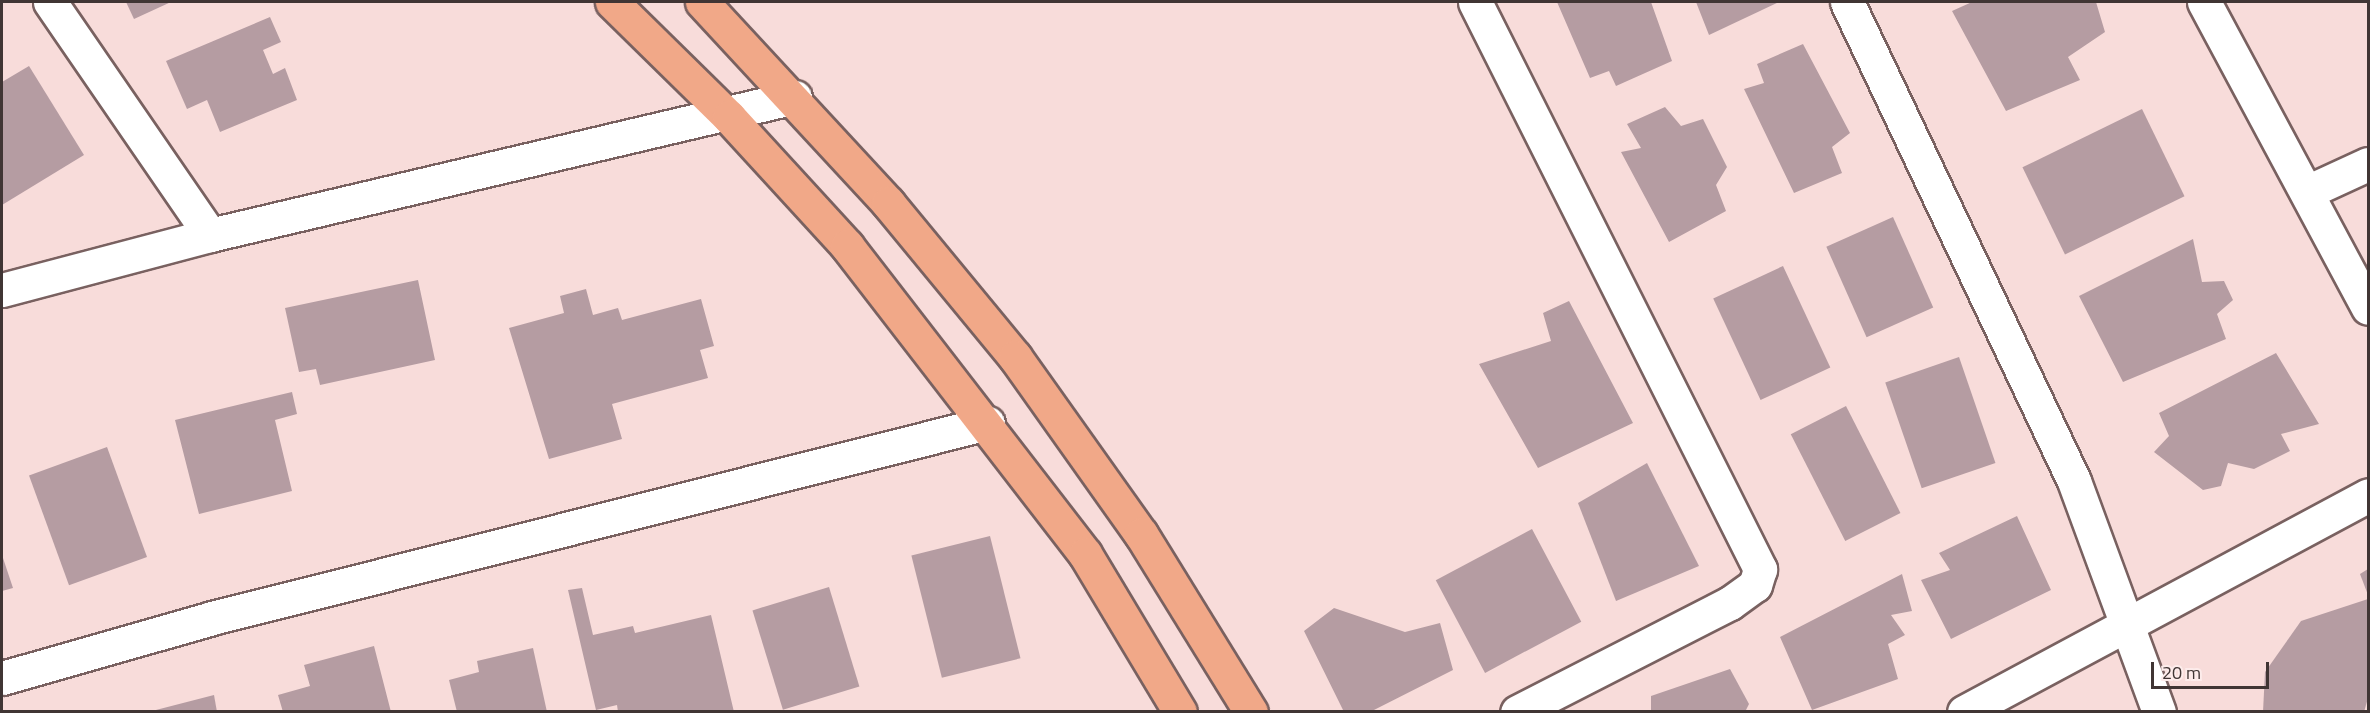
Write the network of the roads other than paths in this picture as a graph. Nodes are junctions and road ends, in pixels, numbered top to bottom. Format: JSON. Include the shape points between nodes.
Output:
{"nodes":[{"id":1,"x":50,"y":2,"type":"edge"},
{"id":2,"x":612,"y":2,"type":"edge"},
{"id":3,"x":702,"y":2,"type":"edge"},
{"id":4,"x":1475,"y":2,"type":"edge"},
{"id":5,"x":1847,"y":2,"type":"edge"},
{"id":6,"x":2204,"y":2,"type":"edge"},
{"id":7,"x":795,"y":98,"type":"junction"},
{"id":8,"x":729,"y":117,"type":"junction"},
{"id":9,"x":2368,"y":164,"type":"edge"},
{"id":10,"x":2307,"y":192,"type":"junction"},
{"id":11,"x":210,"y":235,"type":"junction"},
{"id":12,"x":2,"y":290,"type":"edge"},
{"id":13,"x":2368,"y":308,"type":"edge"},
{"id":14,"x":988,"y":423,"type":"junction"},
{"id":15,"x":2368,"y":495,"type":"edge"},
{"id":16,"x":2129,"y":625,"type":"junction"},
{"id":17,"x":2,"y":678,"type":"edge"},
{"id":18,"x":1180,"y":711,"type":"edge"},
{"id":19,"x":1251,"y":711,"type":"edge"},
{"id":20,"x":1517,"y":711,"type":"edge"},
{"id":21,"x":1964,"y":711,"type":"edge"},
{"id":22,"x":2159,"y":711,"type":"edge"}],
"edges":[{"from":1,"to":11,"type":"street"},
{"from":2,"to":8,"type":"main road"},
{"from":3,"to":7,"type":"main road"},
{"from":4,"to":20,"type":"street","via":[[1760,569],[1755,585],[1730,603]]},
{"from":5,"to":16,"type":"street","via":[[2074,481]]},
{"from":6,"to":10,"type":"street"},
{"from":7,"to":8,"type":"street"},
{"from":7,"to":19,"type":"main road","via":[[1015,357],[1141,534]]},
{"from":8,"to":11,"type":"street"},
{"from":8,"to":14,"type":"main road","via":[[847,246]]},
{"from":9,"to":10,"type":"street"},
{"from":10,"to":13,"type":"street"},
{"from":11,"to":12,"type":"street"},
{"from":14,"to":17,"type":"street","via":[[212,618]]},
{"from":14,"to":18,"type":"main road","via":[[1085,554]]},
{"from":15,"to":16,"type":"street"},
{"from":16,"to":21,"type":"street"},
{"from":16,"to":22,"type":"street"}]}
